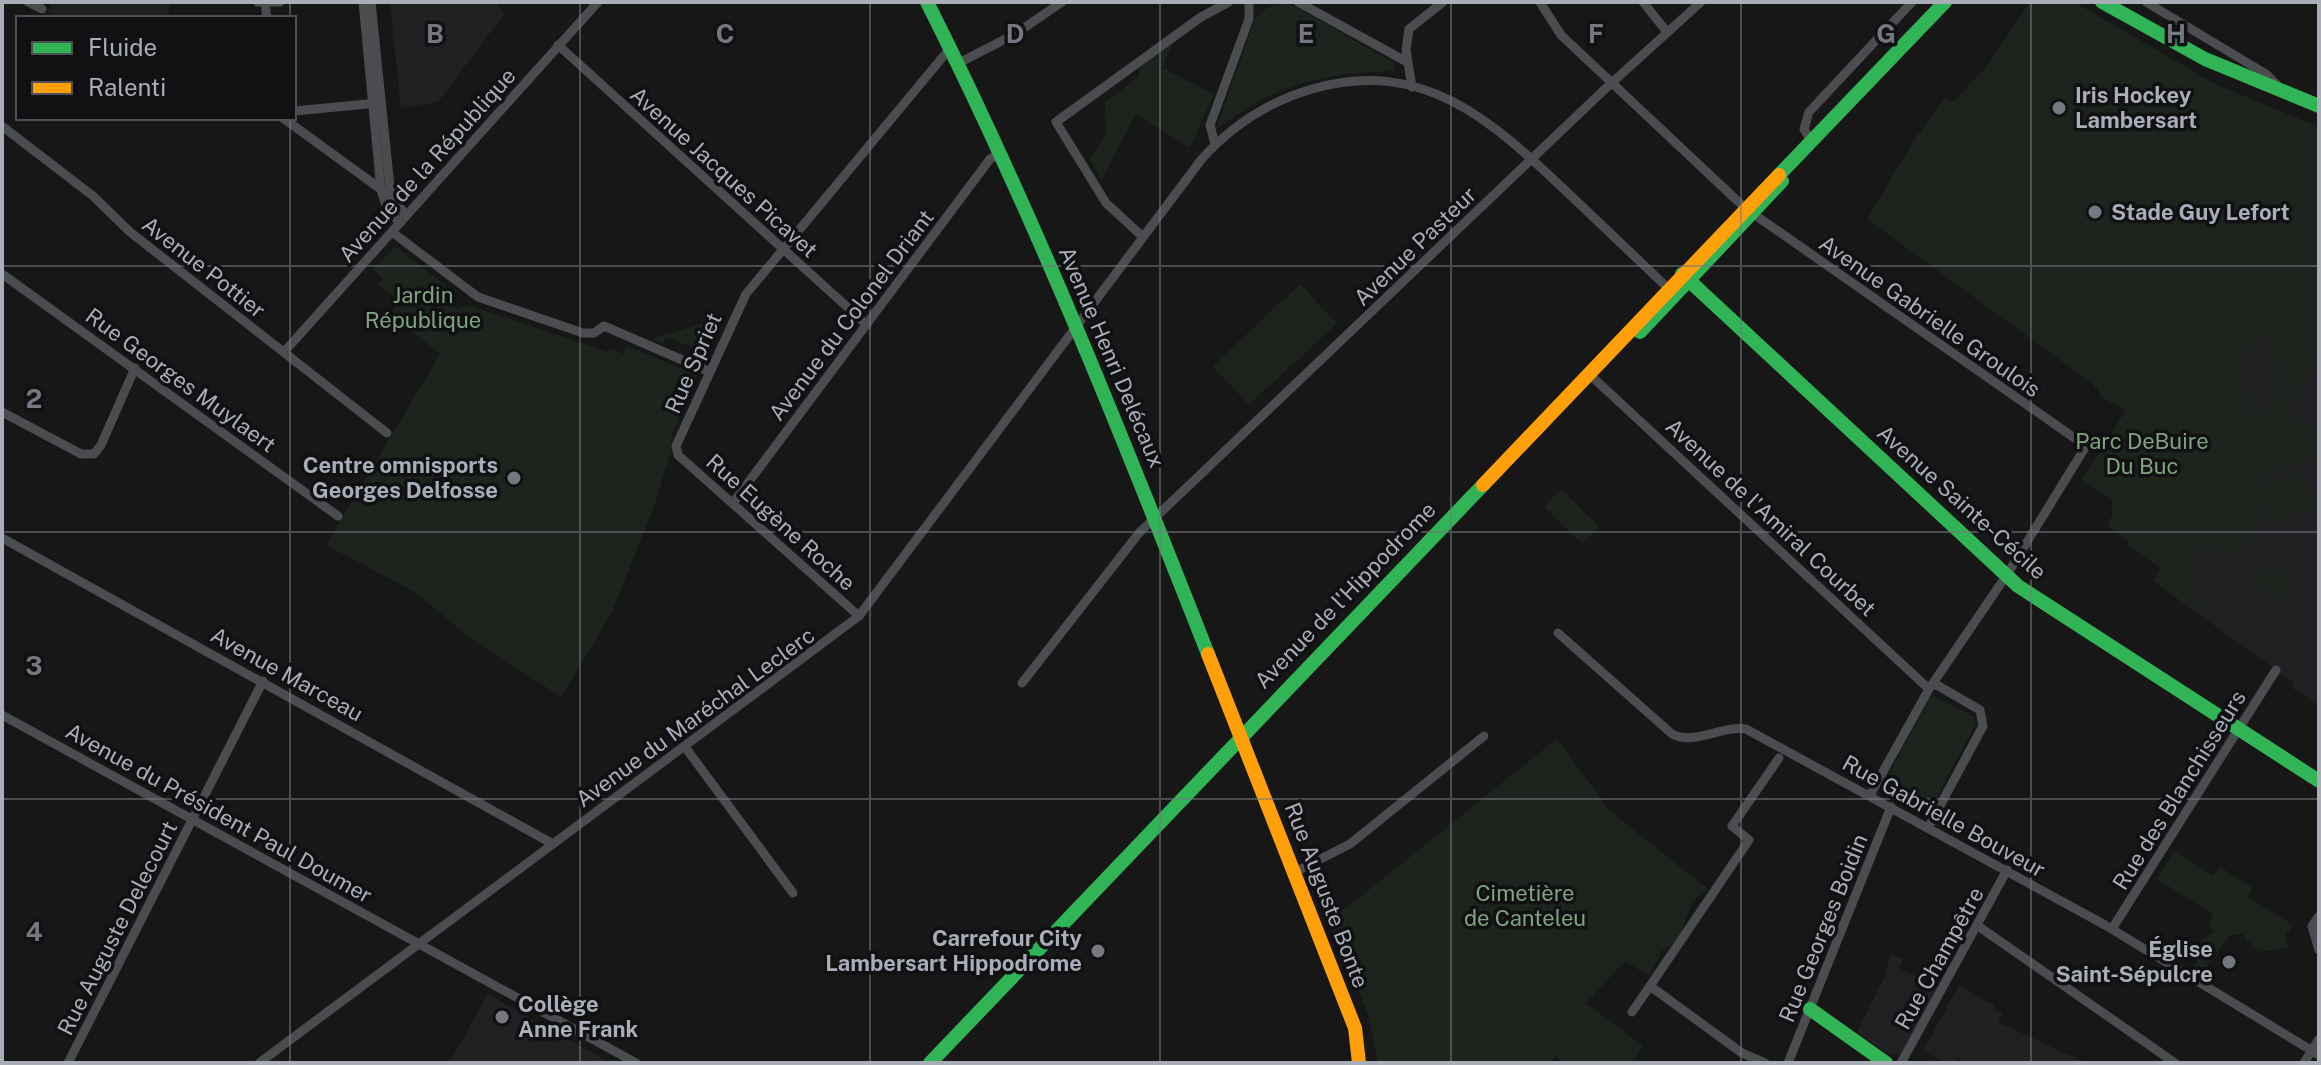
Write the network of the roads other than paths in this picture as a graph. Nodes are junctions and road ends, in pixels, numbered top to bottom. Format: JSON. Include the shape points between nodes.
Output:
{"nodes":[{"id":1,"x":28,"y":2,"type":"edge"},
{"id":2,"x":280,"y":2,"type":"edge"},
{"id":3,"x":363,"y":2,"type":"edge"},
{"id":4,"x":371,"y":2,"type":"edge"},
{"id":5,"x":927,"y":2,"type":"edge"},
{"id":6,"x":1229,"y":2,"type":"edge"},
{"id":7,"x":1249,"y":2,"type":"edge"},
{"id":8,"x":1298,"y":2,"type":"edge"},
{"id":9,"x":1443,"y":2,"type":"edge"},
{"id":10,"x":1540,"y":2,"type":"edge"},
{"id":11,"x":1643,"y":2,"type":"edge"},
{"id":12,"x":1701,"y":2,"type":"edge"},
{"id":13,"x":1912,"y":2,"type":"edge"},
{"id":14,"x":1945,"y":2,"type":"edge"},
{"id":15,"x":2102,"y":2,"type":"edge"},
{"id":16,"x":2146,"y":2,"type":"edge"},
{"id":17,"x":261,"y":3,"type":"edge"},
{"id":18,"x":596,"y":3,"type":"edge"},
{"id":19,"x":1058,"y":3,"type":"edge"},
{"id":20,"x":42,"y":9,"type":"dead end"},
{"id":21,"x":1667,"y":32,"type":"junction"},
{"id":22,"x":558,"y":45,"type":"junction"},
{"id":23,"x":2222,"y":46,"type":"junction"},
{"id":24,"x":951,"y":47,"type":"junction"},
{"id":25,"x":1407,"y":62,"type":"junction"},
{"id":26,"x":959,"y":63,"type":"junction"},
{"id":27,"x":2216,"y":65,"type":"junction"},
{"id":28,"x":1611,"y":83,"type":"junction"},
{"id":29,"x":1412,"y":87,"type":"junction"},
{"id":30,"x":2283,"y":92,"type":"junction"},
{"id":31,"x":377,"y":103,"type":"junction"},
{"id":32,"x":2319,"y":106,"type":"edge"},
{"id":33,"x":296,"y":111,"type":"edge"},
{"id":34,"x":286,"y":120,"type":"edge"},
{"id":35,"x":2,"y":126,"type":"edge"},
{"id":36,"x":1812,"y":143,"type":"junction"},
{"id":37,"x":1215,"y":144,"type":"junction"},
{"id":38,"x":1001,"y":153,"type":"junction"},
{"id":39,"x":1531,"y":159,"type":"junction"},
{"id":40,"x":386,"y":189,"type":"junction"},
{"id":41,"x":1749,"y":211,"type":"junction"},
{"id":42,"x":403,"y":219,"type":"junction"},
{"id":43,"x":392,"y":232,"type":"junction"},
{"id":44,"x":1143,"y":237,"type":"junction"},
{"id":45,"x":783,"y":249,"type":"junction"},
{"id":46,"x":2,"y":274,"type":"edge"},
{"id":47,"x":1686,"y":278,"type":"junction"},
{"id":48,"x":1672,"y":292,"type":"junction"},
{"id":49,"x":867,"y":325,"type":"junction"},
{"id":50,"x":1077,"y":325,"type":"junction"},
{"id":51,"x":284,"y":352,"type":"junction"},
{"id":52,"x":135,"y":368,"type":"junction"},
{"id":53,"x":710,"y":372,"type":"junction"},
{"id":54,"x":1591,"y":376,"type":"junction"},
{"id":55,"x":2,"y":412,"type":"edge"},
{"id":56,"x":387,"y":433,"type":"dead end"},
{"id":57,"x":678,"y":455,"type":"joint"},
{"id":58,"x":733,"y":503,"type":"junction"},
{"id":59,"x":338,"y":516,"type":"dead end"},
{"id":60,"x":1155,"y":517,"type":"junction"},
{"id":61,"x":2,"y":538,"type":"edge"},
{"id":62,"x":2006,"y":576,"type":"junction"},
{"id":63,"x":859,"y":616,"type":"junction"},
{"id":64,"x":1558,"y":633,"type":"dead end"},
{"id":65,"x":2276,"y":670,"type":"dead end"},
{"id":66,"x":263,"y":681,"type":"junction"},
{"id":67,"x":1022,"y":683,"type":"dead end"},
{"id":68,"x":1932,"y":686,"type":"junction"},
{"id":69,"x":2,"y":715,"type":"edge"},
{"id":70,"x":2238,"y":729,"type":"junction"},
{"id":71,"x":1484,"y":736,"type":"dead end"},
{"id":72,"x":1242,"y":741,"type":"junction"},
{"id":73,"x":685,"y":747,"type":"junction"},
{"id":74,"x":1779,"y":758,"type":"dead end"},
{"id":75,"x":2319,"y":781,"type":"edge"},
{"id":76,"x":1870,"y":795,"type":"junction"},
{"id":77,"x":1891,"y":807,"type":"junction"},
{"id":78,"x":193,"y":819,"type":"junction"},
{"id":79,"x":1928,"y":828,"type":"junction"},
{"id":80,"x":553,"y":844,"type":"junction"},
{"id":81,"x":2007,"y":870,"type":"junction"},
{"id":82,"x":1295,"y":872,"type":"junction"},
{"id":83,"x":793,"y":893,"type":"dead end"},
{"id":84,"x":2319,"y":916,"type":"edge"},
{"id":85,"x":1978,"y":926,"type":"junction"},
{"id":86,"x":2112,"y":929,"type":"junction"},
{"id":87,"x":419,"y":943,"type":"junction"},
{"id":88,"x":2319,"y":950,"type":"edge"},
{"id":89,"x":1650,"y":986,"type":"junction"},
{"id":90,"x":1810,"y":1009,"type":"junction"},
{"id":91,"x":1632,"y":1012,"type":"dead end"},
{"id":92,"x":2319,"y":1039,"type":"edge"},
{"id":93,"x":2316,"y":1052,"type":"edge"},
{"id":94,"x":68,"y":1063,"type":"edge"},
{"id":95,"x":259,"y":1063,"type":"edge"},
{"id":96,"x":636,"y":1063,"type":"edge"},
{"id":97,"x":930,"y":1063,"type":"edge"},
{"id":98,"x":943,"y":1063,"type":"edge"},
{"id":99,"x":1359,"y":1063,"type":"edge"},
{"id":100,"x":1765,"y":1063,"type":"edge"},
{"id":101,"x":1788,"y":1063,"type":"edge"},
{"id":102,"x":1886,"y":1063,"type":"edge"},
{"id":103,"x":1901,"y":1063,"type":"edge"},
{"id":104,"x":2175,"y":1063,"type":"edge"},
{"id":105,"x":2304,"y":1063,"type":"edge"}],
"edges":[{"from":1,"to":20,"type":"street"},
{"from":2,"to":17,"type":"street"},
{"from":3,"to":31,"type":"street"},
{"from":4,"to":31,"type":"street"},
{"from":5,"to":24,"type":"street","name":"Avenue Henri Delécaux"},
{"from":6,"to":44,"type":"street","via":[[1056,122],[1106,203]]},
{"from":7,"to":37,"type":"street","via":[[1249,19],[1210,125]]},
{"from":8,"to":25,"type":"street"},
{"from":9,"to":25,"type":"street","via":[[1412,24]]},
{"from":10,"to":28,"type":"street","name":"Avenue Gabrielle Groulois","via":[[1561,35]]},
{"from":11,"to":21,"type":"street"},
{"from":12,"to":21,"type":"street","name":"Avenue Pasteur"},
{"from":13,"to":36,"type":"street","via":[[1809,112],[1804,129]]},
{"from":14,"to":36,"type":"street","name":"Avenue de l'Hippodrome"},
{"from":15,"to":27,"type":"street"},
{"from":16,"to":23,"type":"street"},
{"from":18,"to":22,"type":"street","name":"Avenue de la République"},
{"from":19,"to":26,"type":"street","via":[[1015,34]]},
{"from":21,"to":28,"type":"street","name":"Avenue Pasteur"},
{"from":22,"to":42,"type":"street","name":"Avenue de la République"},
{"from":22,"to":45,"type":"street","name":"Avenue Jacques Picavet"},
{"from":23,"to":27,"type":"street"},
{"from":23,"to":30,"type":"street","via":[[2274,79]]},
{"from":24,"to":26,"type":"street","name":"Avenue Henri Delécaux"},
{"from":24,"to":45,"type":"street","name":"Rue Spriet"},
{"from":25,"to":29,"type":"street"},
{"from":26,"to":38,"type":"street","name":"Avenue Henri Delécaux"},
{"from":27,"to":30,"type":"street"},
{"from":28,"to":39,"type":"street","name":"Avenue Pasteur"},
{"from":28,"to":41,"type":"street","name":"Avenue Gabrielle Groulois"},
{"from":29,"to":37,"type":"street","name":"Avenue du Maréchal Leclerc","via":[[1359,83],[1304,92],[1256,113]]},
{"from":29,"to":39,"type":"street","name":"Avenue du Maréchal Leclerc","via":[[1477,113]]},
{"from":30,"to":32,"type":"street"},
{"from":31,"to":33,"type":"street"},
{"from":31,"to":40,"type":"street"},
{"from":34,"to":40,"type":"street"},
{"from":35,"to":51,"type":"street","name":"Avenue Pottier"},
{"from":36,"to":41,"type":"street","name":"Avenue de l'Hippodrome","via":[[1778,187]]},
{"from":37,"to":44,"type":"street","name":"Avenue du Maréchal Leclerc"},
{"from":38,"to":49,"type":"street","name":"Avenue du Colonel Driant","via":[[990,159]]},
{"from":38,"to":50,"type":"street","name":"Avenue Henri Delécaux"},
{"from":39,"to":48,"type":"street","name":"Avenue du Maréchal Leclerc"},
{"from":39,"to":60,"type":"street","name":"Avenue Pasteur"},
{"from":40,"to":42,"type":"street"},
{"from":41,"to":47,"type":"street","name":"Avenue de l'Hippodrome"},
{"from":41,"to":62,"type":"street","name":"Avenue Gabrielle Groulois","via":[[2086,446]]},
{"from":42,"to":43,"type":"street","name":"Avenue de la République"},
{"from":43,"to":51,"type":"street","name":"Avenue de la République"},
{"from":43,"to":53,"type":"street","via":[[490,303],[583,333],[604,326]]},
{"from":44,"to":50,"type":"street","name":"Avenue du Maréchal Leclerc"},
{"from":45,"to":49,"type":"street","name":"Avenue Jacques Picavet"},
{"from":45,"to":53,"type":"street","name":"Rue Spriet","via":[[736,313]]},
{"from":46,"to":52,"type":"street","name":"Rue Georges Muylaert"},
{"from":47,"to":48,"type":"street","name":"Avenue de l'Hippodrome"},
{"from":47,"to":62,"type":"street","name":"Avenue Sainte-Cécile"},
{"from":48,"to":54,"type":"street","name":"Avenue de l'Hippodrome"},
{"from":49,"to":58,"type":"street","name":"Avenue du Colonel Driant"},
{"from":50,"to":60,"type":"street","name":"Avenue Henri Delécaux"},
{"from":50,"to":63,"type":"street","name":"Avenue du Maréchal Leclerc"},
{"from":51,"to":56,"type":"street","name":"Avenue Pottier"},
{"from":52,"to":55,"type":"street","via":[[94,454],[81,454]]},
{"from":52,"to":59,"type":"street","name":"Rue Georges Muylaert"},
{"from":53,"to":57,"type":"street","name":"Rue Spriet","via":[[676,444]]},
{"from":54,"to":68,"type":"street","name":"Avenue de l'Amiral Courbet"},
{"from":54,"to":72,"type":"street","name":"Avenue de l'Hippodrome"},
{"from":57,"to":58,"type":"street","name":"Rue Eugène Roche"},
{"from":58,"to":63,"type":"street","name":"Rue Eugène Roche"},
{"from":60,"to":67,"type":"street","name":"Avenue Pasteur"},
{"from":60,"to":72,"type":"street","name":"Avenue Henri Delécaux"},
{"from":61,"to":66,"type":"street","name":"Avenue Marceau"},
{"from":62,"to":68,"type":"street"},
{"from":62,"to":70,"type":"street","name":"Avenue Sainte-Cécile"},
{"from":63,"to":73,"type":"street","name":"Avenue du Maréchal Leclerc"},
{"from":64,"to":76,"type":"street","name":"Rue Gabrielle Bouveur","via":[[1677,736],[1746,729]]},
{"from":65,"to":70,"type":"street","name":"Rue des Blanchisseurs"},
{"from":66,"to":78,"type":"street","name":"Rue Auguste Delecourt"},
{"from":66,"to":80,"type":"street","name":"Avenue Marceau"},
{"from":68,"to":76,"type":"street"},
{"from":68,"to":79,"type":"street","name":"Avenue de l'Amiral Courbet","via":[[1980,710],[1983,726]]},
{"from":69,"to":78,"type":"street","name":"Avenue du Président Paul Doumer"},
{"from":70,"to":75,"type":"street","name":"Avenue Sainte-Cécile"},
{"from":70,"to":86,"type":"street","name":"Rue des Blanchisseurs"},
{"from":71,"to":82,"type":"street","via":[[1346,848]]},
{"from":72,"to":82,"type":"street","name":"Rue Auguste Bonte"},
{"from":72,"to":97,"type":"street","name":"Avenue de l'Hippodrome"},
{"from":72,"to":98,"type":"street","name":"Avenue de l'Hippodrome"},
{"from":73,"to":80,"type":"street","name":"Avenue du Maréchal Leclerc"},
{"from":73,"to":83,"type":"street"},
{"from":74,"to":89,"type":"street","via":[[1732,826],[1749,840]]},
{"from":76,"to":77,"type":"street","name":"Rue Gabrielle Bouveur"},
{"from":77,"to":79,"type":"street","name":"Rue Gabrielle Bouveur"},
{"from":77,"to":90,"type":"street","name":"Rue Georges Boidin"},
{"from":78,"to":87,"type":"street","name":"Avenue du Président Paul Doumer"},
{"from":78,"to":94,"type":"street","name":"Rue Auguste Delecourt"},
{"from":79,"to":81,"type":"street","name":"Rue Gabrielle Bouveur"},
{"from":80,"to":87,"type":"street","name":"Avenue du Maréchal Leclerc"},
{"from":81,"to":85,"type":"street","name":"Rue Champêtre"},
{"from":81,"to":86,"type":"street","name":"Rue Gabrielle Bouveur"},
{"from":82,"to":99,"type":"street","name":"Rue Auguste Bonte","via":[[1355,1028]]},
{"from":84,"to":88,"type":"street","via":[[2312,926]]},
{"from":85,"to":103,"type":"street","name":"Rue Champêtre"},
{"from":85,"to":104,"type":"street"},
{"from":86,"to":93,"type":"street","name":"Rue Gabrielle Bouveur"},
{"from":87,"to":95,"type":"street","name":"Avenue du Maréchal Leclerc"},
{"from":87,"to":96,"type":"street","name":"Avenue du Président Paul Doumer"},
{"from":89,"to":91,"type":"street"},
{"from":89,"to":100,"type":"street","via":[[1742,1053]]},
{"from":90,"to":101,"type":"street","name":"Rue Georges Boidin"},
{"from":90,"to":102,"type":"street"},
{"from":92,"to":93,"type":"street"},
{"from":93,"to":105,"type":"street"}]}
